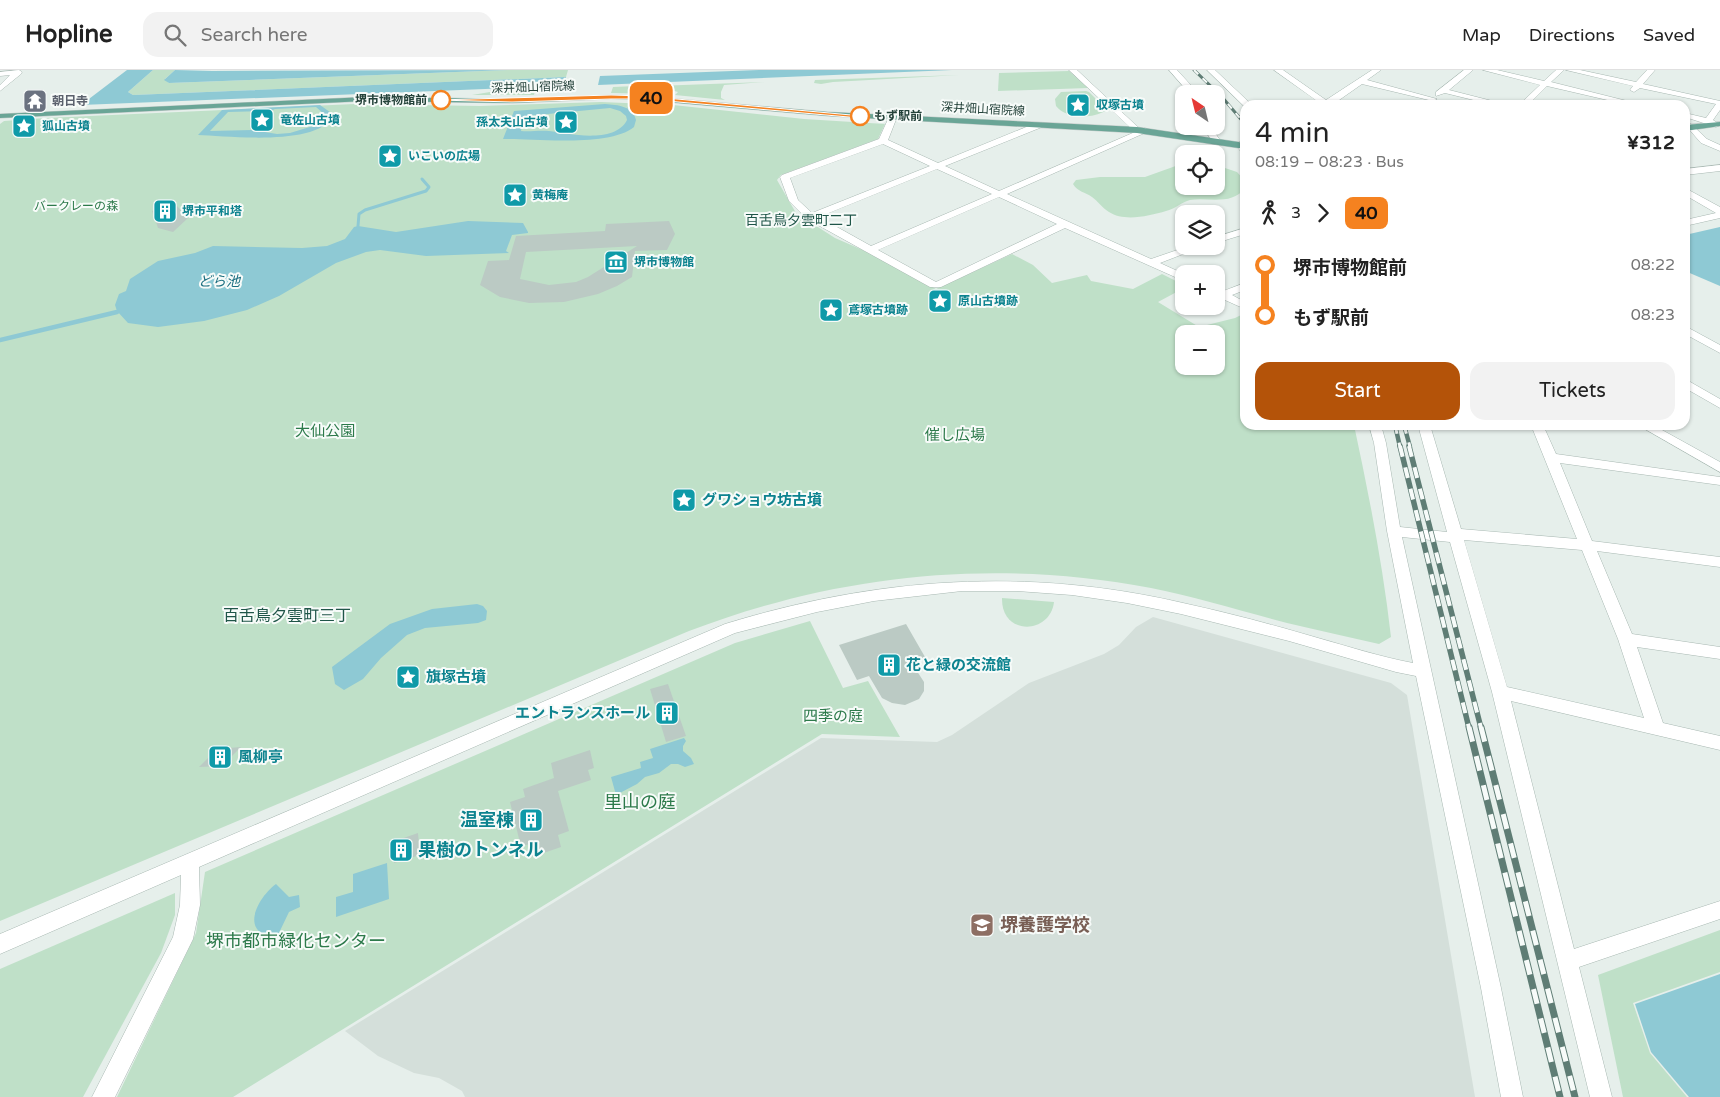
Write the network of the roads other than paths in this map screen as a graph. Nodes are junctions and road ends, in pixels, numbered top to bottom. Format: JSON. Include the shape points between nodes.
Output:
{"nodes":[{"id":1,"x":1073,"y":70,"type":"edge"},
{"id":2,"x":1173,"y":70,"type":"edge"},
{"id":3,"x":1210,"y":70,"type":"edge"},
{"id":4,"x":1278,"y":70,"type":"edge"},
{"id":5,"x":1377,"y":70,"type":"edge"},
{"id":6,"x":1469,"y":70,"type":"edge"},
{"id":7,"x":1487,"y":70,"type":"edge"},
{"id":8,"x":1560,"y":70,"type":"edge"},
{"id":9,"x":1570,"y":70,"type":"edge"},
{"id":10,"x":1651,"y":70,"type":"edge"},
{"id":11,"x":0,"y":74,"type":"edge"},
{"id":12,"x":1361,"y":81,"type":"junction"},
{"id":13,"x":1545,"y":84,"type":"junction"},
{"id":14,"x":1187,"y":85,"type":"edge"},
{"id":15,"x":1638,"y":85,"type":"junction"},
{"id":16,"x":0,"y":89,"type":"edge"},
{"id":17,"x":1444,"y":90,"type":"junction"},
{"id":18,"x":1243,"y":100,"type":"edge"},
{"id":19,"x":1321,"y":100,"type":"edge"},
{"id":20,"x":1334,"y":100,"type":"edge"},
{"id":21,"x":1423,"y":100,"type":"edge"},
{"id":22,"x":1432,"y":100,"type":"edge"},
{"id":23,"x":1484,"y":100,"type":"edge"},
{"id":24,"x":1528,"y":100,"type":"edge"},
{"id":25,"x":1611,"y":100,"type":"edge"},
{"id":26,"x":1626,"y":100,"type":"edge"},
{"id":27,"x":1720,"y":104,"type":"edge"},
{"id":28,"x":0,"y":116,"type":"edge"},
{"id":29,"x":1690,"y":116,"type":"edge"},
{"id":30,"x":893,"y":118,"type":"junction"},
{"id":31,"x":1715,"y":123,"type":"edge"},
{"id":32,"x":1039,"y":125,"type":"junction"},
{"id":33,"x":1690,"y":128,"type":"edge"},
{"id":34,"x":1690,"y":130,"type":"edge"},
{"id":35,"x":1141,"y":131,"type":"junction"},
{"id":36,"x":1212,"y":135,"type":"edge"},
{"id":37,"x":883,"y":140,"type":"junction"},
{"id":38,"x":1216,"y":140,"type":"junction"},
{"id":39,"x":1240,"y":146,"type":"edge"},
{"id":40,"x":1720,"y":148,"type":"edge"},
{"id":41,"x":936,"y":166,"type":"junction"},
{"id":42,"x":1720,"y":168,"type":"edge"},
{"id":43,"x":1690,"y":171,"type":"edge"},
{"id":44,"x":1690,"y":194,"type":"edge"},
{"id":45,"x":998,"y":195,"type":"junction"},
{"id":46,"x":1720,"y":211,"type":"edge"},
{"id":47,"x":1720,"y":215,"type":"edge"},
{"id":48,"x":810,"y":217,"type":"junction"},
{"id":49,"x":1690,"y":222,"type":"edge"},
{"id":50,"x":1065,"y":224,"type":"junction"},
{"id":51,"x":1240,"y":233,"type":"edge"},
{"id":52,"x":1225,"y":237,"type":"edge"},
{"id":53,"x":870,"y":250,"type":"junction"},
{"id":54,"x":1175,"y":254,"type":"edge"},
{"id":55,"x":1150,"y":263,"type":"junction"},
{"id":56,"x":1175,"y":274,"type":"edge"},
{"id":57,"x":1240,"y":288,"type":"edge"},
{"id":58,"x":1225,"y":292,"type":"edge"},
{"id":59,"x":1225,"y":296,"type":"edge"},
{"id":60,"x":1240,"y":304,"type":"edge"},
{"id":61,"x":1690,"y":332,"type":"edge"},
{"id":62,"x":1720,"y":350,"type":"edge"},
{"id":63,"x":1690,"y":385,"type":"edge"},
{"id":64,"x":1720,"y":404,"type":"edge"},
{"id":65,"x":1376,"y":430,"type":"edge"},
{"id":66,"x":1425,"y":430,"type":"edge"},
{"id":67,"x":1539,"y":430,"type":"edge"},
{"id":68,"x":1653,"y":430,"type":"edge"},
{"id":69,"x":1551,"y":458,"type":"junction"},
{"id":70,"x":1720,"y":468,"type":"edge"},
{"id":71,"x":1720,"y":481,"type":"edge"},
{"id":72,"x":1394,"y":530,"type":"junction"},
{"id":73,"x":1457,"y":536,"type":"junction"},
{"id":74,"x":1587,"y":545,"type":"junction"},
{"id":75,"x":1720,"y":562,"type":"edge"},
{"id":76,"x":1626,"y":639,"type":"junction"},
{"id":77,"x":1720,"y":653,"type":"edge"},
{"id":78,"x":1423,"y":671,"type":"junction"},
{"id":79,"x":1500,"y":692,"type":"junction"},
{"id":80,"x":1656,"y":728,"type":"junction"},
{"id":81,"x":1720,"y":743,"type":"edge"},
{"id":82,"x":189,"y":862,"type":"junction"},
{"id":83,"x":1720,"y":910,"type":"edge"},
{"id":84,"x":0,"y":944,"type":"edge"},
{"id":85,"x":1568,"y":961,"type":"junction"},
{"id":86,"x":103,"y":1097,"type":"edge"},
{"id":87,"x":1512,"y":1097,"type":"edge"},
{"id":88,"x":1601,"y":1097,"type":"edge"}],
"edges":[{"from":1,"to":35,"type":"street"},
{"from":2,"to":14,"type":"street"},
{"from":3,"to":18,"type":"street"},
{"from":4,"to":19,"type":"street"},
{"from":5,"to":12,"type":"street"},
{"from":6,"to":17,"type":"street"},
{"from":7,"to":13,"type":"street"},
{"from":8,"to":13,"type":"street"},
{"from":9,"to":15,"type":"street"},
{"from":10,"to":15,"type":"street"},
{"from":11,"to":16,"type":"street","via":[[18,72]]},
{"from":12,"to":20,"type":"street"},
{"from":12,"to":21,"type":"street"},
{"from":13,"to":24,"type":"street"},
{"from":13,"to":25,"type":"street"},
{"from":15,"to":26,"type":"street"},
{"from":15,"to":27,"type":"street"},
{"from":17,"to":22,"type":"street"},
{"from":17,"to":23,"type":"street"},
{"from":27,"to":31,"type":"street"},
{"from":28,"to":30,"type":"main road","name":"深井畑山宿院線","via":[[366,98],[512,101],[611,97]]},
{"from":29,"to":31,"type":"street"},
{"from":30,"to":32,"type":"main road","name":"深井畑山宿院線"},
{"from":30,"to":37,"type":"street"},
{"from":31,"to":33,"type":"main road"},
{"from":32,"to":35,"type":"main road","name":"深井畑山宿院線"},
{"from":32,"to":41,"type":"street"},
{"from":34,"to":40,"type":"street"},
{"from":35,"to":38,"type":"main road","name":"深井畑山宿院線"},
{"from":35,"to":45,"type":"street"},
{"from":36,"to":38,"type":"street"},
{"from":37,"to":41,"type":"street"},
{"from":37,"to":48,"type":"street","via":[[785,177],[794,201]]},
{"from":38,"to":39,"type":"main road","name":"深井畑山宿院線"},
{"from":41,"to":45,"type":"street"},
{"from":41,"to":48,"type":"street"},
{"from":42,"to":43,"type":"street"},
{"from":44,"to":46,"type":"street"},
{"from":45,"to":50,"type":"street"},
{"from":45,"to":53,"type":"street"},
{"from":47,"to":49,"type":"street"},
{"from":48,"to":53,"type":"street"},
{"from":50,"to":53,"type":"street","via":[[938,285],[930,284]]},
{"from":50,"to":55,"type":"street"},
{"from":51,"to":52,"type":"street"},
{"from":54,"to":55,"type":"street"},
{"from":55,"to":56,"type":"street"},
{"from":57,"to":58,"type":"street"},
{"from":59,"to":60,"type":"street"},
{"from":61,"to":62,"type":"street"},
{"from":63,"to":64,"type":"street"},
{"from":65,"to":72,"type":"street"},
{"from":66,"to":73,"type":"street"},
{"from":67,"to":69,"type":"street"},
{"from":68,"to":70,"type":"street"},
{"from":69,"to":71,"type":"street"},
{"from":69,"to":74,"type":"street"},
{"from":72,"to":73,"type":"street"},
{"from":72,"to":78,"type":"street"},
{"from":73,"to":74,"type":"street"},
{"from":73,"to":79,"type":"street"},
{"from":74,"to":75,"type":"street"},
{"from":74,"to":76,"type":"street"},
{"from":76,"to":77,"type":"street"},
{"from":76,"to":80,"type":"street"},
{"from":78,"to":82,"type":"street","via":[[1182,608],[1114,595],[1053,588],[964,586],[865,596],[731,628]]},
{"from":78,"to":87,"type":"street"},
{"from":79,"to":80,"type":"street"},
{"from":79,"to":85,"type":"street"},
{"from":80,"to":81,"type":"street"},
{"from":82,"to":84,"type":"street"},
{"from":82,"to":86,"type":"street","via":[[190,905],[183,939]]},
{"from":83,"to":85,"type":"street"},
{"from":85,"to":88,"type":"street"}]}
